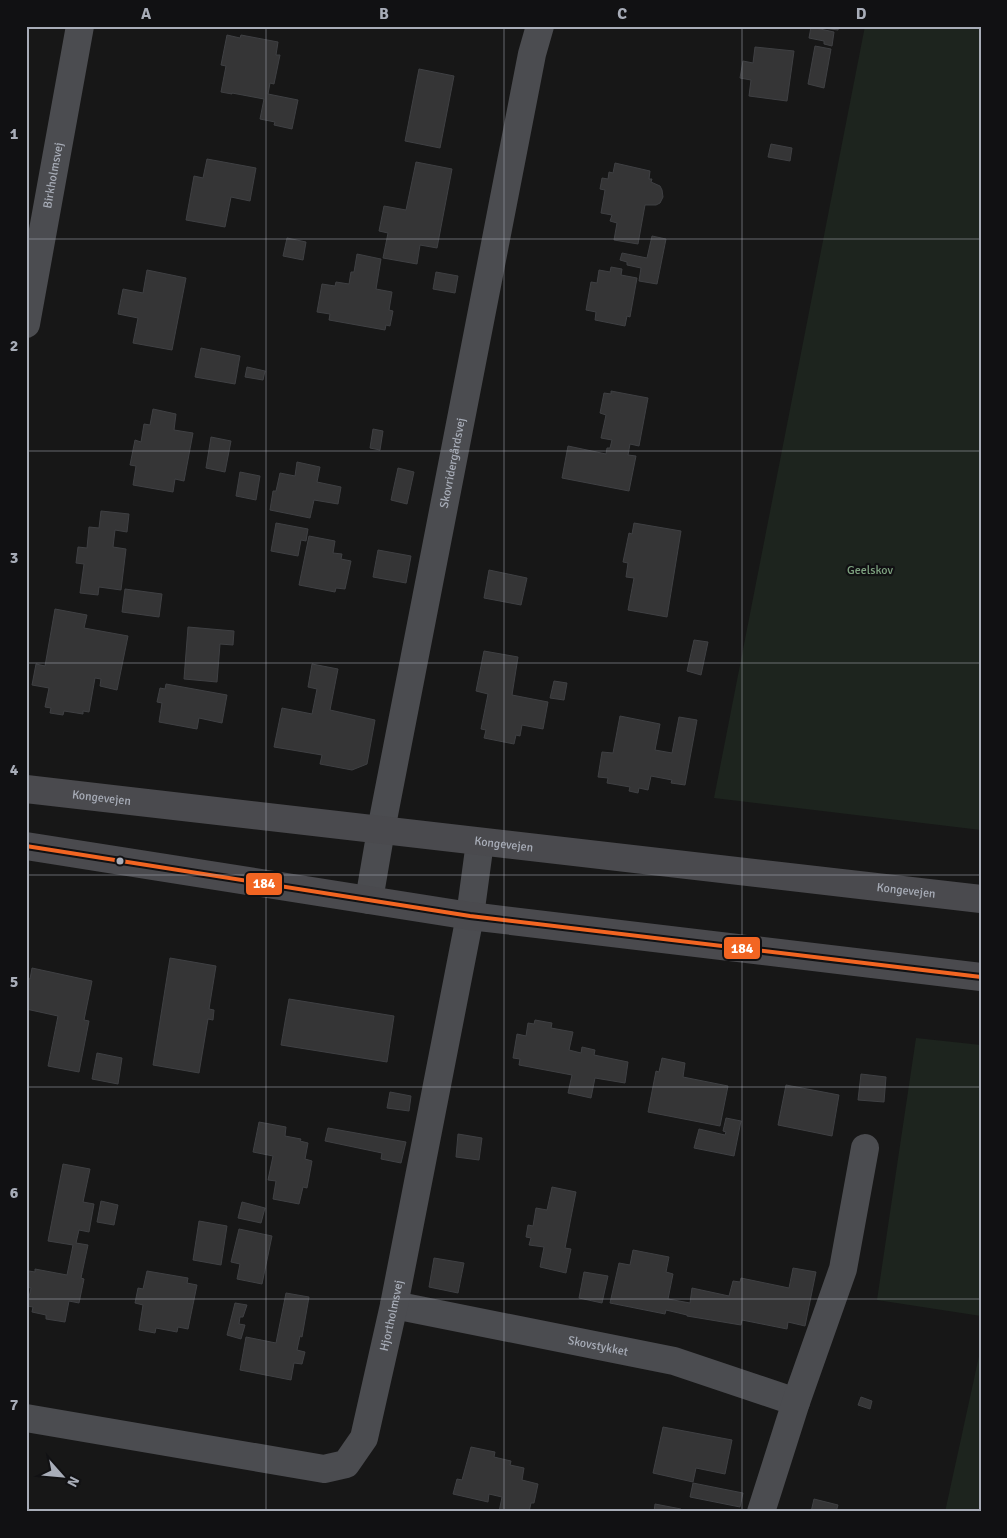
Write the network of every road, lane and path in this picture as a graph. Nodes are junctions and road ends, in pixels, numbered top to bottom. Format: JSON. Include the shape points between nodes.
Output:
{"nodes":[{"id":1,"x":80,"y":26,"type":"edge"},
{"id":2,"x":540,"y":26,"type":"edge"},
{"id":3,"x":26,"y":324,"type":"edge"},
{"id":4,"x":26,"y":789,"type":"edge"},
{"id":5,"x":381,"y":830,"type":"junction"},
{"id":6,"x":480,"y":842,"type":"junction"},
{"id":7,"x":26,"y":846,"type":"edge"},
{"id":8,"x":981,"y":899,"type":"edge"},
{"id":9,"x":369,"y":900,"type":"junction"},
{"id":10,"x":470,"y":916,"type":"junction"},
{"id":11,"x":981,"y":977,"type":"edge"},
{"id":12,"x":865,"y":1148,"type":"dead end"},
{"id":13,"x":394,"y":1305,"type":"junction"},
{"id":14,"x":796,"y":1402,"type":"junction"},
{"id":15,"x":26,"y":1418,"type":"edge"},
{"id":16,"x":760,"y":1512,"type":"edge"}],
"edges":[{"from":1,"to":3,"type":"street","name":"Birkholmsvej"},
{"from":2,"to":5,"type":"street","name":"Skovridergårdsvej"},
{"from":4,"to":5,"type":"main road","name":"Kongevejen"},
{"from":5,"to":6,"type":"main road","name":"Kongevejen"},
{"from":5,"to":9,"type":"street","name":"Skovridergårdsvej"},
{"from":6,"to":8,"type":"main road","name":"Kongevejen"},
{"from":6,"to":10,"type":"street","name":"Hjortholmsvej"},
{"from":7,"to":9,"type":"main road"},
{"from":9,"to":10,"type":"main road"},
{"from":10,"to":11,"type":"main road"},
{"from":10,"to":13,"type":"street","name":"Hjortholmsvej"},
{"from":12,"to":14,"type":"street","via":[[843,1269]]},
{"from":13,"to":14,"type":"street","name":"Skovstykket","via":[[674,1360]]},
{"from":13,"to":15,"type":"street","name":"Hjortholmsvej","via":[[364,1438],[346,1464],[324,1469]]},
{"from":14,"to":16,"type":"street"}]}
